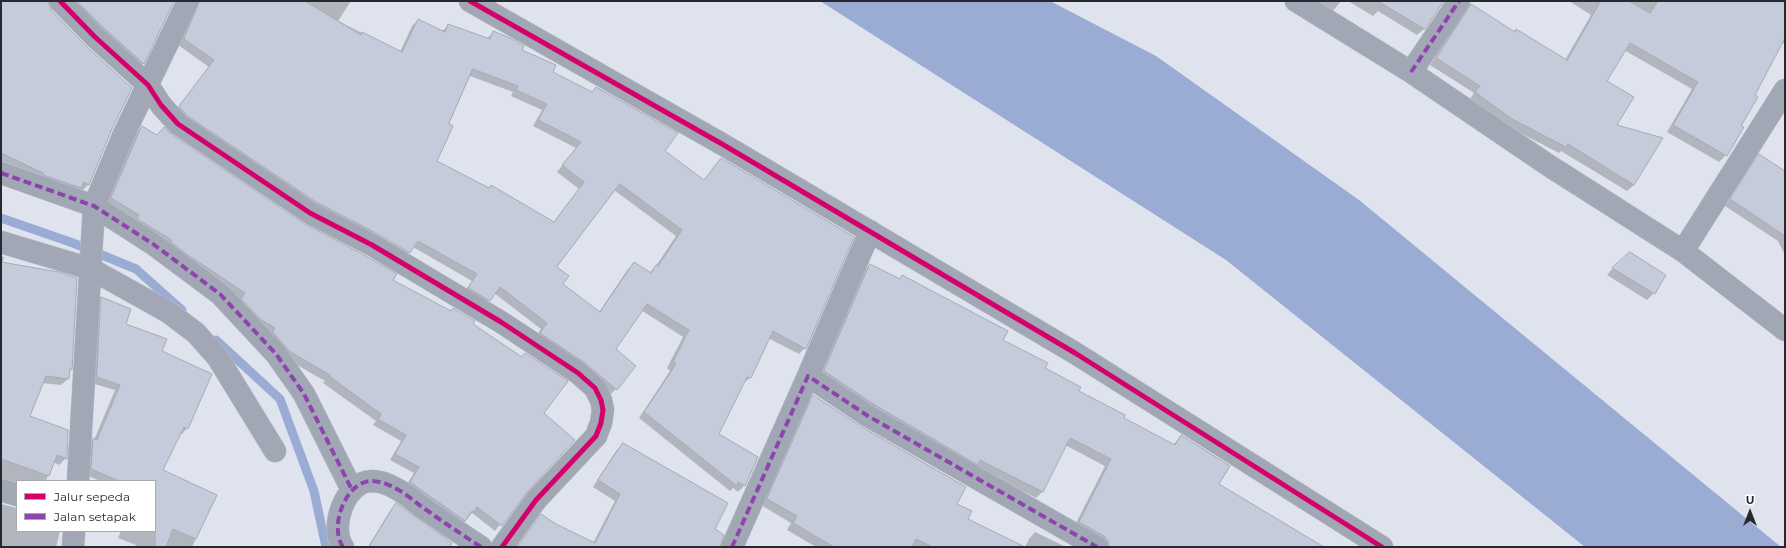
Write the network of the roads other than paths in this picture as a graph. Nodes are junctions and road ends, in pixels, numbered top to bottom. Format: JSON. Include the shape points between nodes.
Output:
{"nodes":[{"id":1,"x":60,"y":1,"type":"edge"},
{"id":2,"x":188,"y":1,"type":"edge"},
{"id":3,"x":470,"y":1,"type":"edge"},
{"id":4,"x":1296,"y":1,"type":"edge"},
{"id":5,"x":1459,"y":1,"type":"edge"},
{"id":6,"x":1411,"y":72,"type":"junction"},
{"id":7,"x":148,"y":85,"type":"junction"},
{"id":8,"x":1785,"y":90,"type":"edge"},
{"id":9,"x":1,"y":173,"type":"edge"},
{"id":10,"x":94,"y":208,"type":"junction"},
{"id":11,"x":870,"y":231,"type":"junction"},
{"id":12,"x":1,"y":242,"type":"edge"},
{"id":13,"x":1683,"y":251,"type":"junction"},
{"id":14,"x":91,"y":268,"type":"junction"},
{"id":15,"x":1785,"y":330,"type":"edge"},
{"id":16,"x":808,"y":376,"type":"junction"},
{"id":17,"x":275,"y":451,"type":"dead end"},
{"id":18,"x":78,"y":480,"type":"edge"},
{"id":19,"x":1,"y":490,"type":"edge"},
{"id":20,"x":352,"y":490,"type":"junction"},
{"id":21,"x":16,"y":495,"type":"edge"},
{"id":22,"x":74,"y":532,"type":"edge"},
{"id":23,"x":73,"y":547,"type":"edge"},
{"id":24,"x":343,"y":547,"type":"edge"},
{"id":25,"x":481,"y":547,"type":"edge"},
{"id":26,"x":502,"y":547,"type":"edge"},
{"id":27,"x":732,"y":547,"type":"edge"},
{"id":28,"x":1097,"y":547,"type":"edge"},
{"id":29,"x":1382,"y":547,"type":"edge"}],
"edges":[{"from":1,"to":7,"type":"street"},
{"from":2,"to":7,"type":"street"},
{"from":3,"to":11,"type":"street"},
{"from":4,"to":6,"type":"street"},
{"from":5,"to":6,"type":"street"},
{"from":6,"to":13,"type":"street","via":[[1548,165]]},
{"from":7,"to":10,"type":"street","via":[[123,136]]},
{"from":7,"to":26,"type":"street","via":[[161,105],[185,129],[310,213],[372,245],[501,322],[578,373],[595,388],[602,400],[603,410],[596,436],[536,500]]},
{"from":8,"to":13,"type":"street"},
{"from":9,"to":10,"type":"street"},
{"from":10,"to":14,"type":"street"},
{"from":10,"to":20,"type":"street","via":[[153,244],[220,294],[276,354],[304,394]]},
{"from":11,"to":16,"type":"street"},
{"from":11,"to":29,"type":"street","via":[[1075,353]]},
{"from":12,"to":14,"type":"street"},
{"from":13,"to":15,"type":"street"},
{"from":14,"to":17,"type":"street","via":[[168,312],[196,333],[218,358]]},
{"from":14,"to":18,"type":"street"},
{"from":16,"to":27,"type":"street"},
{"from":16,"to":28,"type":"street","via":[[868,416]]},
{"from":19,"to":21,"type":"street"},
{"from":20,"to":24,"type":"street","via":[[341,507],[338,525]]},
{"from":20,"to":25,"type":"street","via":[[371,481],[395,488]]},
{"from":22,"to":23,"type":"street"}]}
